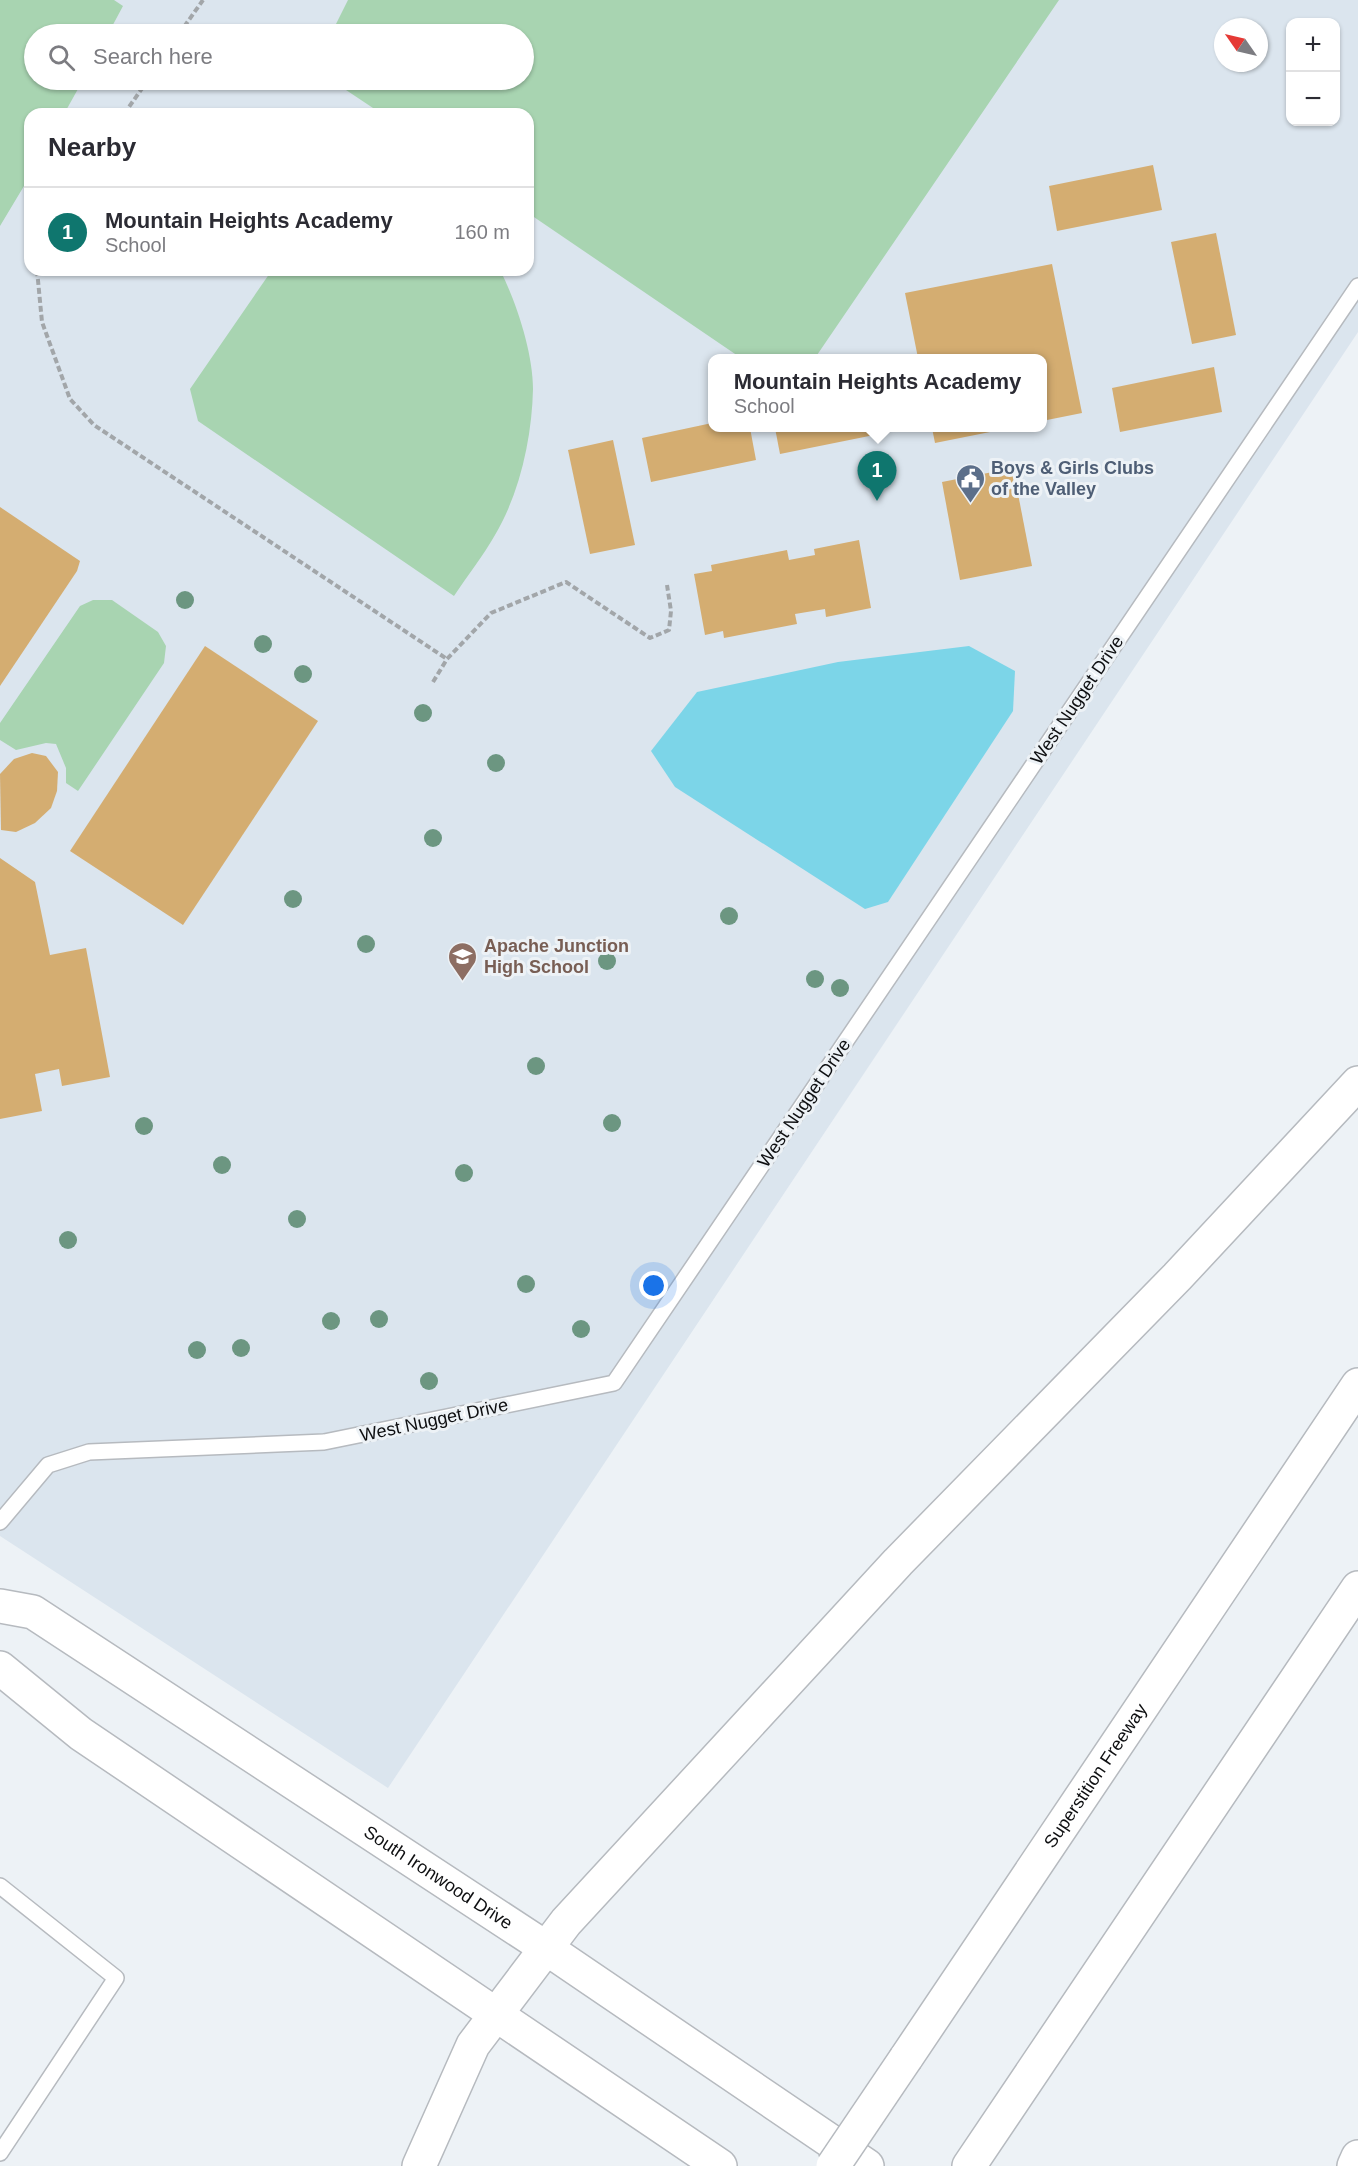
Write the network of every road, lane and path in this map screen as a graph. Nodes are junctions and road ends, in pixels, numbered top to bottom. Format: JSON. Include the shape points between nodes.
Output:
{"nodes":[{"id":1,"x":203,"y":0,"type":"edge"},
{"id":2,"x":186,"y":24,"type":"edge"},
{"id":3,"x":141,"y":90,"type":"edge"},
{"id":4,"x":128,"y":108,"type":"edge"},
{"id":5,"x":38,"y":276,"type":"edge"},
{"id":6,"x":1358,"y":286,"type":"edge"},
{"id":7,"x":667,"y":585,"type":"dead end"},
{"id":8,"x":447,"y":659,"type":"junction"},
{"id":9,"x":433,"y":682,"type":"dead end"},
{"id":10,"x":1358,"y":1083,"type":"edge"},
{"id":11,"x":1358,"y":1385,"type":"edge"},
{"id":12,"x":0,"y":1522,"type":"edge"},
{"id":13,"x":1358,"y":1588,"type":"edge"},
{"id":14,"x":0,"y":1606,"type":"edge"},
{"id":15,"x":0,"y":1668,"type":"edge"},
{"id":16,"x":0,"y":1886,"type":"edge"},
{"id":17,"x":546,"y":1948,"type":"junction"},
{"id":18,"x":495,"y":2015,"type":"junction"},
{"id":19,"x":0,"y":2153,"type":"edge"},
{"id":20,"x":1358,"y":2157,"type":"edge"},
{"id":21,"x":419,"y":2166,"type":"edge"},
{"id":22,"x":720,"y":2166,"type":"edge"},
{"id":23,"x":833,"y":2166,"type":"edge"},
{"id":24,"x":867,"y":2166,"type":"edge"},
{"id":25,"x":969,"y":2166,"type":"edge"},
{"id":26,"x":1354,"y":2166,"type":"edge"}],
"edges":[{"from":1,"to":2,"type":"path"},
{"from":3,"to":4,"type":"path"},
{"from":5,"to":8,"type":"path","via":[[42,322],[70,399],[94,425]]},
{"from":6,"to":12,"type":"lane","name":"West Nugget Drive","via":[[614,1383],[324,1442],[89,1452],[48,1466]]},
{"from":7,"to":8,"type":"path","via":[[669,630],[650,638],[566,582],[491,613]]},
{"from":8,"to":9,"type":"path"},
{"from":10,"to":17,"type":"main road","via":[[1177,1277],[898,1562]]},
{"from":11,"to":23,"type":"main road","name":"Superstition Freeway","bridge":true},
{"from":13,"to":25,"type":"main road"},
{"from":14,"to":17,"type":"main road","name":"South Ironwood Drive","via":[[33,1612]]},
{"from":15,"to":18,"type":"main road","via":[[81,1734]]},
{"from":16,"to":19,"type":"lane","via":[[116,1978]]},
{"from":17,"to":18,"type":"main road"},
{"from":17,"to":24,"type":"main road","name":"South Ironwood Drive"},
{"from":18,"to":21,"type":"main road","via":[[473,2045]]},
{"from":18,"to":22,"type":"main road"},
{"from":20,"to":26,"type":"main road"}]}
